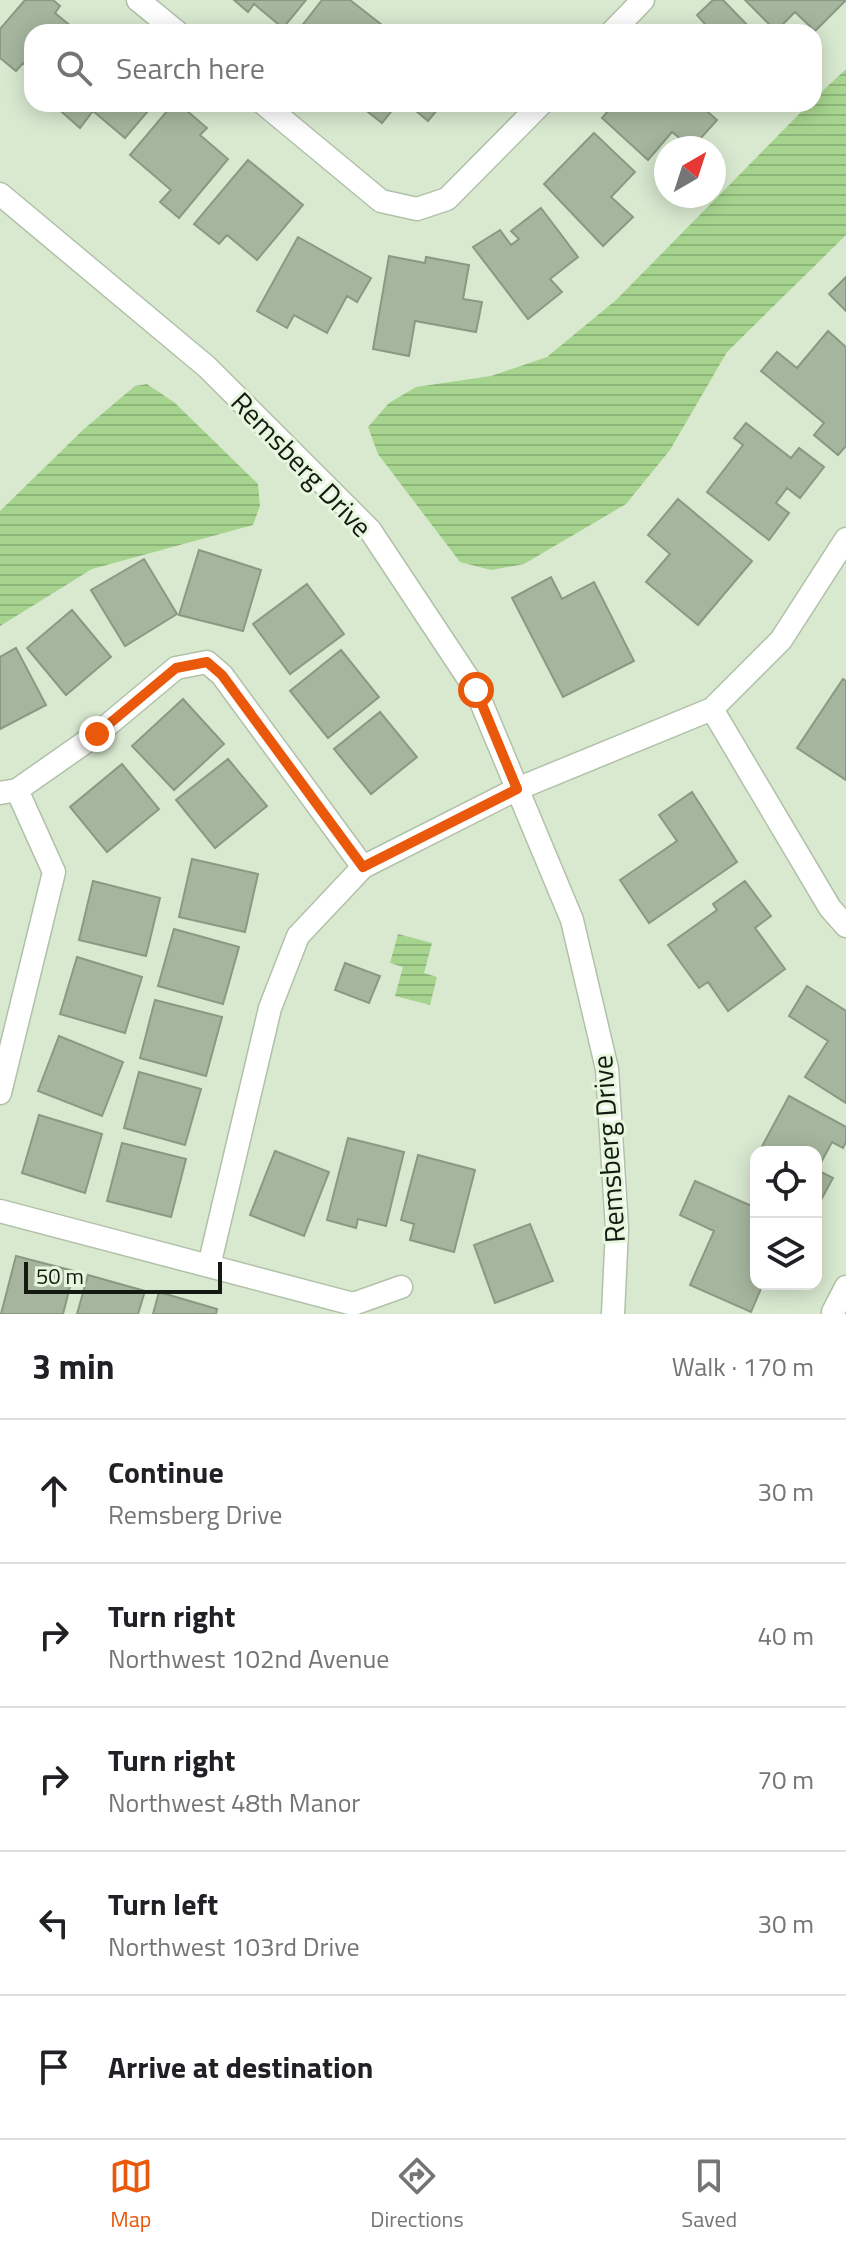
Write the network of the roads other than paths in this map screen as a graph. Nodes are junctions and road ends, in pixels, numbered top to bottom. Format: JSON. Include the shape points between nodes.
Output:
{"nodes":[{"id":1,"x":138,"y":0,"type":"edge"},
{"id":2,"x":643,"y":0,"type":"edge"},
{"id":3,"x":167,"y":24,"type":"edge"},
{"id":4,"x":620,"y":24,"type":"edge"},
{"id":5,"x":274,"y":112,"type":"edge"},
{"id":6,"x":533,"y":112,"type":"edge"},
{"id":7,"x":0,"y":194,"type":"edge"},
{"id":8,"x":846,"y":539,"type":"edge"},
{"id":9,"x":712,"y":709,"type":"junction"},
{"id":10,"x":517,"y":789,"type":"junction"},
{"id":11,"x":8,"y":792,"type":"edge"},
{"id":12,"x":363,"y":867,"type":"junction"},
{"id":13,"x":846,"y":926,"type":"edge"},
{"id":14,"x":0,"y":1093,"type":"edge"},
{"id":15,"x":0,"y":1211,"type":"edge"},
{"id":16,"x":209,"y":1266,"type":"junction"},
{"id":17,"x":401,"y":1287,"type":"dead end"},
{"id":18,"x":846,"y":1287,"type":"edge"},
{"id":19,"x":833,"y":1312,"type":"edge"},
{"id":20,"x":613,"y":1314,"type":"edge"}],
"edges":[{"from":1,"to":3,"type":"street"},
{"from":2,"to":4,"type":"street"},
{"from":5,"to":6,"type":"street","via":[[381,201],[417,209],[447,199]]},
{"from":7,"to":10,"type":"street","name":"Remsberg Drive","via":[[207,367],[370,530],[476,690]]},
{"from":8,"to":9,"type":"street","via":[[781,640]]},
{"from":9,"to":10,"type":"street"},
{"from":9,"to":13,"type":"street","via":[[830,908]]},
{"from":10,"to":12,"type":"street"},
{"from":10,"to":20,"type":"street","name":"Remsberg Drive","via":[[572,920],[607,1069],[617,1229]]},
{"from":11,"to":12,"type":"street","via":[[97,734],[176,668],[207,662],[222,675]]},
{"from":11,"to":14,"type":"street","via":[[54,872]]},
{"from":12,"to":16,"type":"street","via":[[298,936],[270,1008]]},
{"from":15,"to":16,"type":"street"},
{"from":16,"to":17,"type":"street","via":[[353,1304]]},
{"from":18,"to":19,"type":"street"}]}
